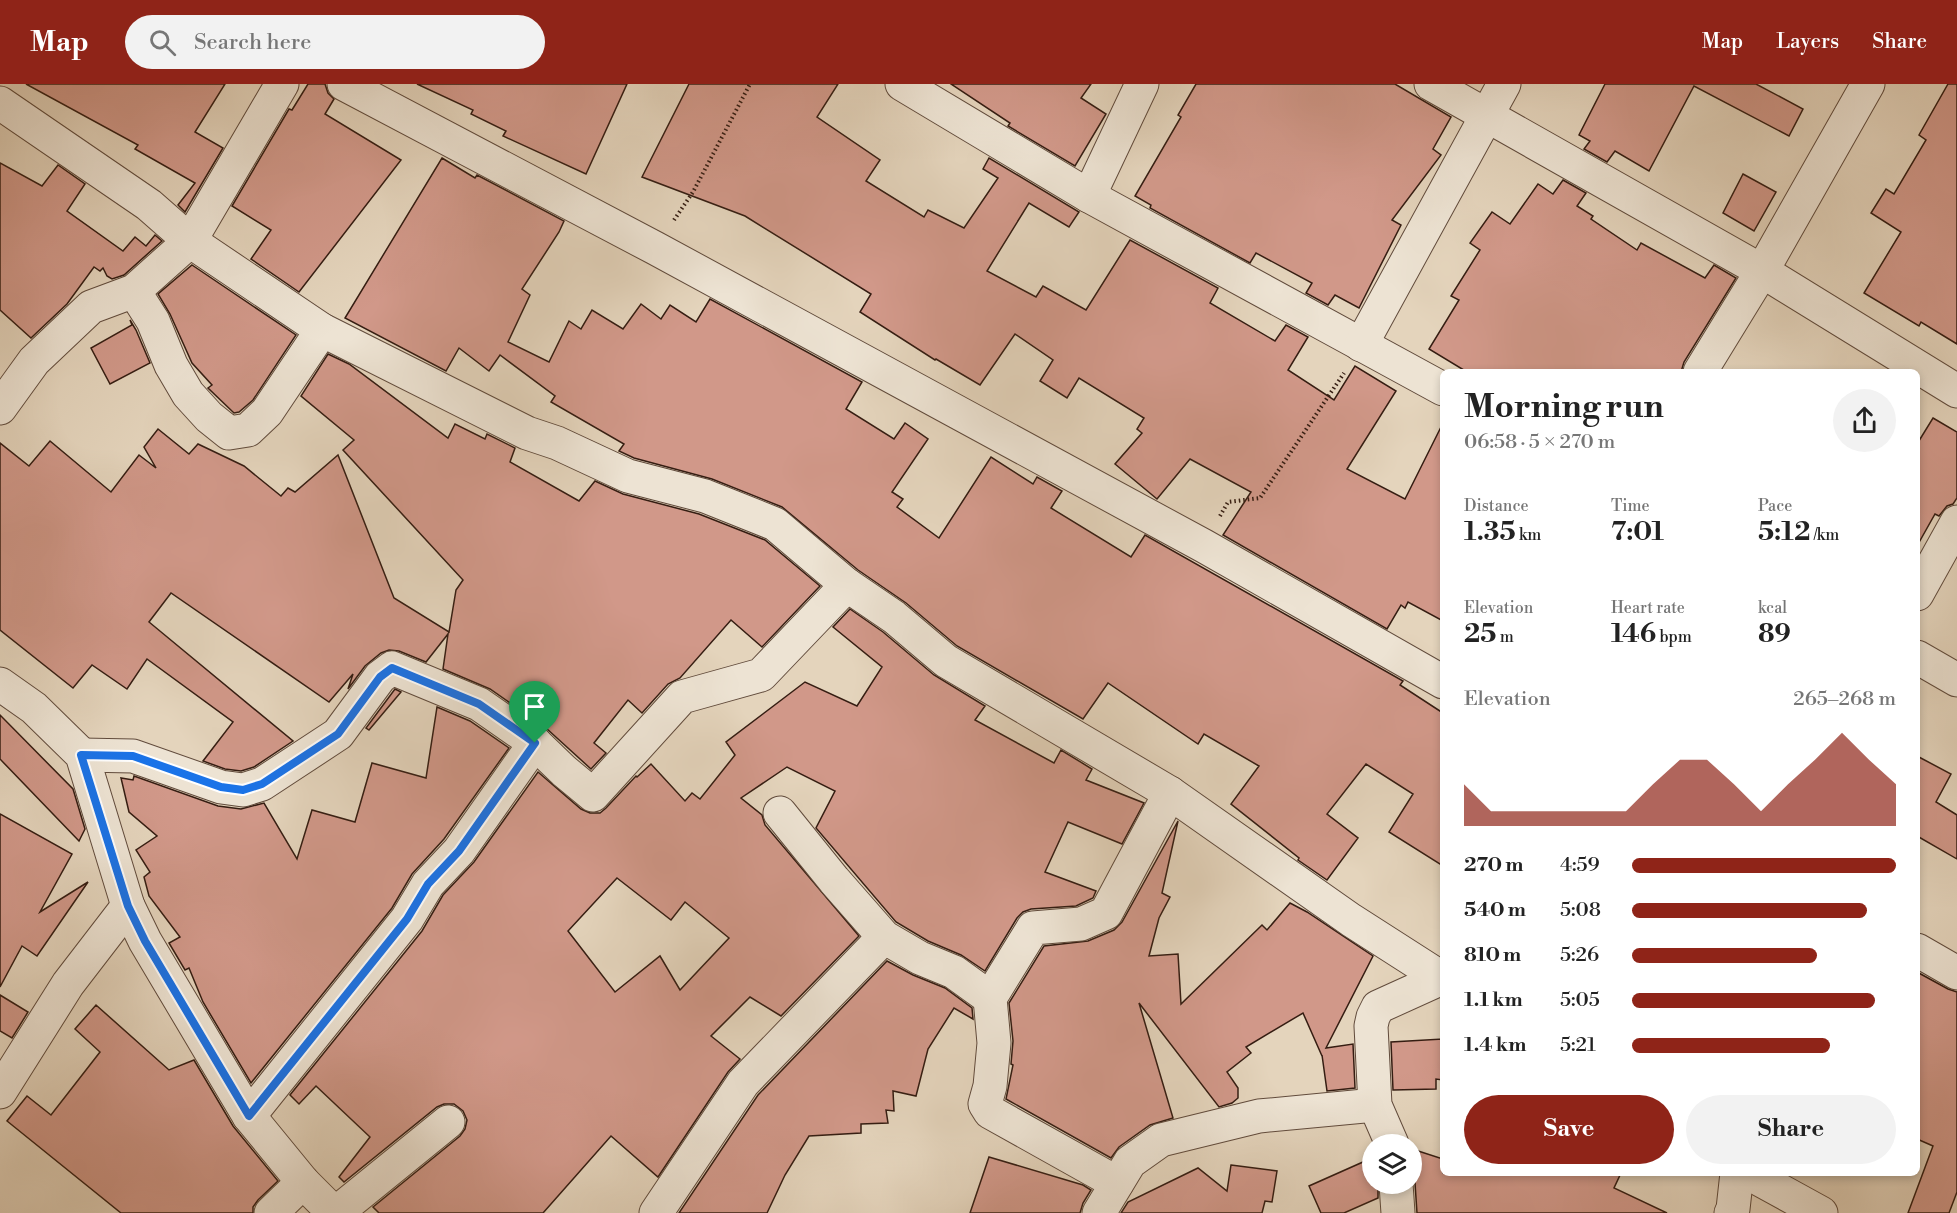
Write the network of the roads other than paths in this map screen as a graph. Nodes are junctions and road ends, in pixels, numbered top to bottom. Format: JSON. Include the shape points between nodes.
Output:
{"nodes":[{"id":1,"x":282,"y":84,"type":"edge"},
{"id":2,"x":344,"y":84,"type":"edge"},
{"id":3,"x":902,"y":84,"type":"edge"},
{"id":4,"x":1142,"y":84,"type":"edge"},
{"id":5,"x":1431,"y":84,"type":"edge"},
{"id":6,"x":1504,"y":84,"type":"edge"},
{"id":7,"x":1868,"y":84,"type":"edge"},
{"id":8,"x":0,"y":103,"type":"edge"},
{"id":9,"x":1487,"y":115,"type":"junction"},
{"id":10,"x":1089,"y":196,"type":"junction"},
{"id":11,"x":190,"y":241,"type":"junction"},
{"id":12,"x":1762,"y":271,"type":"junction"},
{"id":13,"x":134,"y":291,"type":"junction"},
{"id":14,"x":322,"y":330,"type":"junction"},
{"id":15,"x":1361,"y":345,"type":"junction"},
{"id":16,"x":1702,"y":369,"type":"edge"},
{"id":17,"x":1440,"y":387,"type":"edge"},
{"id":18,"x":1957,"y":391,"type":"edge"},
{"id":19,"x":2,"y":403,"type":"edge"},
{"id":20,"x":1957,"y":522,"type":"edge"},
{"id":21,"x":847,"y":585,"type":"junction"},
{"id":22,"x":1920,"y":589,"type":"edge"},
{"id":23,"x":1920,"y":659,"type":"edge"},
{"id":24,"x":1440,"y":680,"type":"edge"},
{"id":25,"x":1957,"y":680,"type":"edge"},
{"id":26,"x":0,"y":684,"type":"edge"},
{"id":27,"x":535,"y":743,"type":"junction"},
{"id":28,"x":81,"y":755,"type":"junction"},
{"id":29,"x":1170,"y":793,"type":"junction"},
{"id":30,"x":780,"y":813,"type":"dead end"},
{"id":31,"x":128,"y":906,"type":"junction"},
{"id":32,"x":884,"y":937,"type":"junction"},
{"id":33,"x":1920,"y":952,"type":"edge"},
{"id":34,"x":1957,"y":973,"type":"edge"},
{"id":35,"x":1440,"y":977,"type":"edge"},
{"id":36,"x":1440,"y":979,"type":"edge"},
{"id":37,"x":990,"y":998,"type":"junction"},
{"id":38,"x":0,"y":1092,"type":"edge"},
{"id":39,"x":1375,"y":1105,"type":"junction"},
{"id":40,"x":249,"y":1116,"type":"junction"},
{"id":41,"x":448,"y":1122,"type":"dead end"},
{"id":42,"x":1388,"y":1134,"type":"edge"},
{"id":43,"x":1737,"y":1176,"type":"edge"},
{"id":44,"x":1753,"y":1176,"type":"edge"},
{"id":45,"x":303,"y":1182,"type":"junction"},
{"id":46,"x":1117,"y":1183,"type":"junction"},
{"id":47,"x":1397,"y":1194,"type":"edge"},
{"id":48,"x":271,"y":1213,"type":"edge"},
{"id":49,"x":335,"y":1213,"type":"edge"},
{"id":50,"x":656,"y":1213,"type":"edge"},
{"id":51,"x":1099,"y":1213,"type":"edge"},
{"id":52,"x":1398,"y":1213,"type":"edge"},
{"id":53,"x":1731,"y":1213,"type":"edge"},
{"id":54,"x":1821,"y":1213,"type":"edge"}],
"edges":[{"from":1,"to":11,"type":"street"},
{"from":2,"to":24,"type":"street","via":[[1204,546]]},
{"from":3,"to":10,"type":"street"},
{"from":4,"to":10,"type":"street"},
{"from":5,"to":9,"type":"street"},
{"from":6,"to":9,"type":"street"},
{"from":7,"to":12,"type":"street"},
{"from":8,"to":11,"type":"street","via":[[149,205]]},
{"from":9,"to":12,"type":"street"},
{"from":9,"to":15,"type":"street"},
{"from":10,"to":15,"type":"street"},
{"from":11,"to":13,"type":"street"},
{"from":11,"to":14,"type":"street"},
{"from":12,"to":16,"type":"street"},
{"from":12,"to":18,"type":"street"},
{"from":13,"to":14,"type":"street","via":[[188,394],[229,433],[248,430],[267,412]]},
{"from":13,"to":19,"type":"street","via":[[91,307],[34,361]]},
{"from":14,"to":21,"type":"street","via":[[527,433],[628,476],[705,496],[775,525]]},
{"from":15,"to":17,"type":"street"},
{"from":20,"to":22,"type":"street"},
{"from":21,"to":27,"type":"street","via":[[761,675],[682,697],[593,795]]},
{"from":21,"to":29,"type":"street","via":[[894,617],[946,662]]},
{"from":23,"to":25,"type":"street"},
{"from":26,"to":28,"type":"street","via":[[34,708]]},
{"from":27,"to":28,"type":"street","via":[[479,704],[392,668],[380,677],[338,734],[262,784],[243,790],[221,787],[133,756]]},
{"from":27,"to":40,"type":"street","via":[[459,851],[428,884],[407,919]]},
{"from":28,"to":31,"type":"street"},
{"from":29,"to":35,"type":"street","via":[[1351,920]]},
{"from":29,"to":37,"type":"street","via":[[1106,913],[1081,924],[1033,928]]},
{"from":30,"to":32,"type":"street"},
{"from":31,"to":38,"type":"street","via":[[68,984]]},
{"from":31,"to":40,"type":"street"},
{"from":32,"to":37,"type":"street","via":[[954,972]]},
{"from":32,"to":50,"type":"street","via":[[743,1083]]},
{"from":33,"to":34,"type":"street"},
{"from":36,"to":39,"type":"street","via":[[1378,1007],[1372,1017]]},
{"from":37,"to":46,"type":"street","via":[[994,1043],[985,1104],[990,1112]]},
{"from":39,"to":42,"type":"street"},
{"from":39,"to":46,"type":"street","via":[[1259,1116],[1161,1140],[1131,1162]]},
{"from":40,"to":45,"type":"street"},
{"from":41,"to":49,"type":"street"},
{"from":43,"to":53,"type":"street"},
{"from":44,"to":54,"type":"street"},
{"from":45,"to":48,"type":"street"},
{"from":45,"to":49,"type":"street"},
{"from":46,"to":51,"type":"street"},
{"from":47,"to":52,"type":"street"}]}
